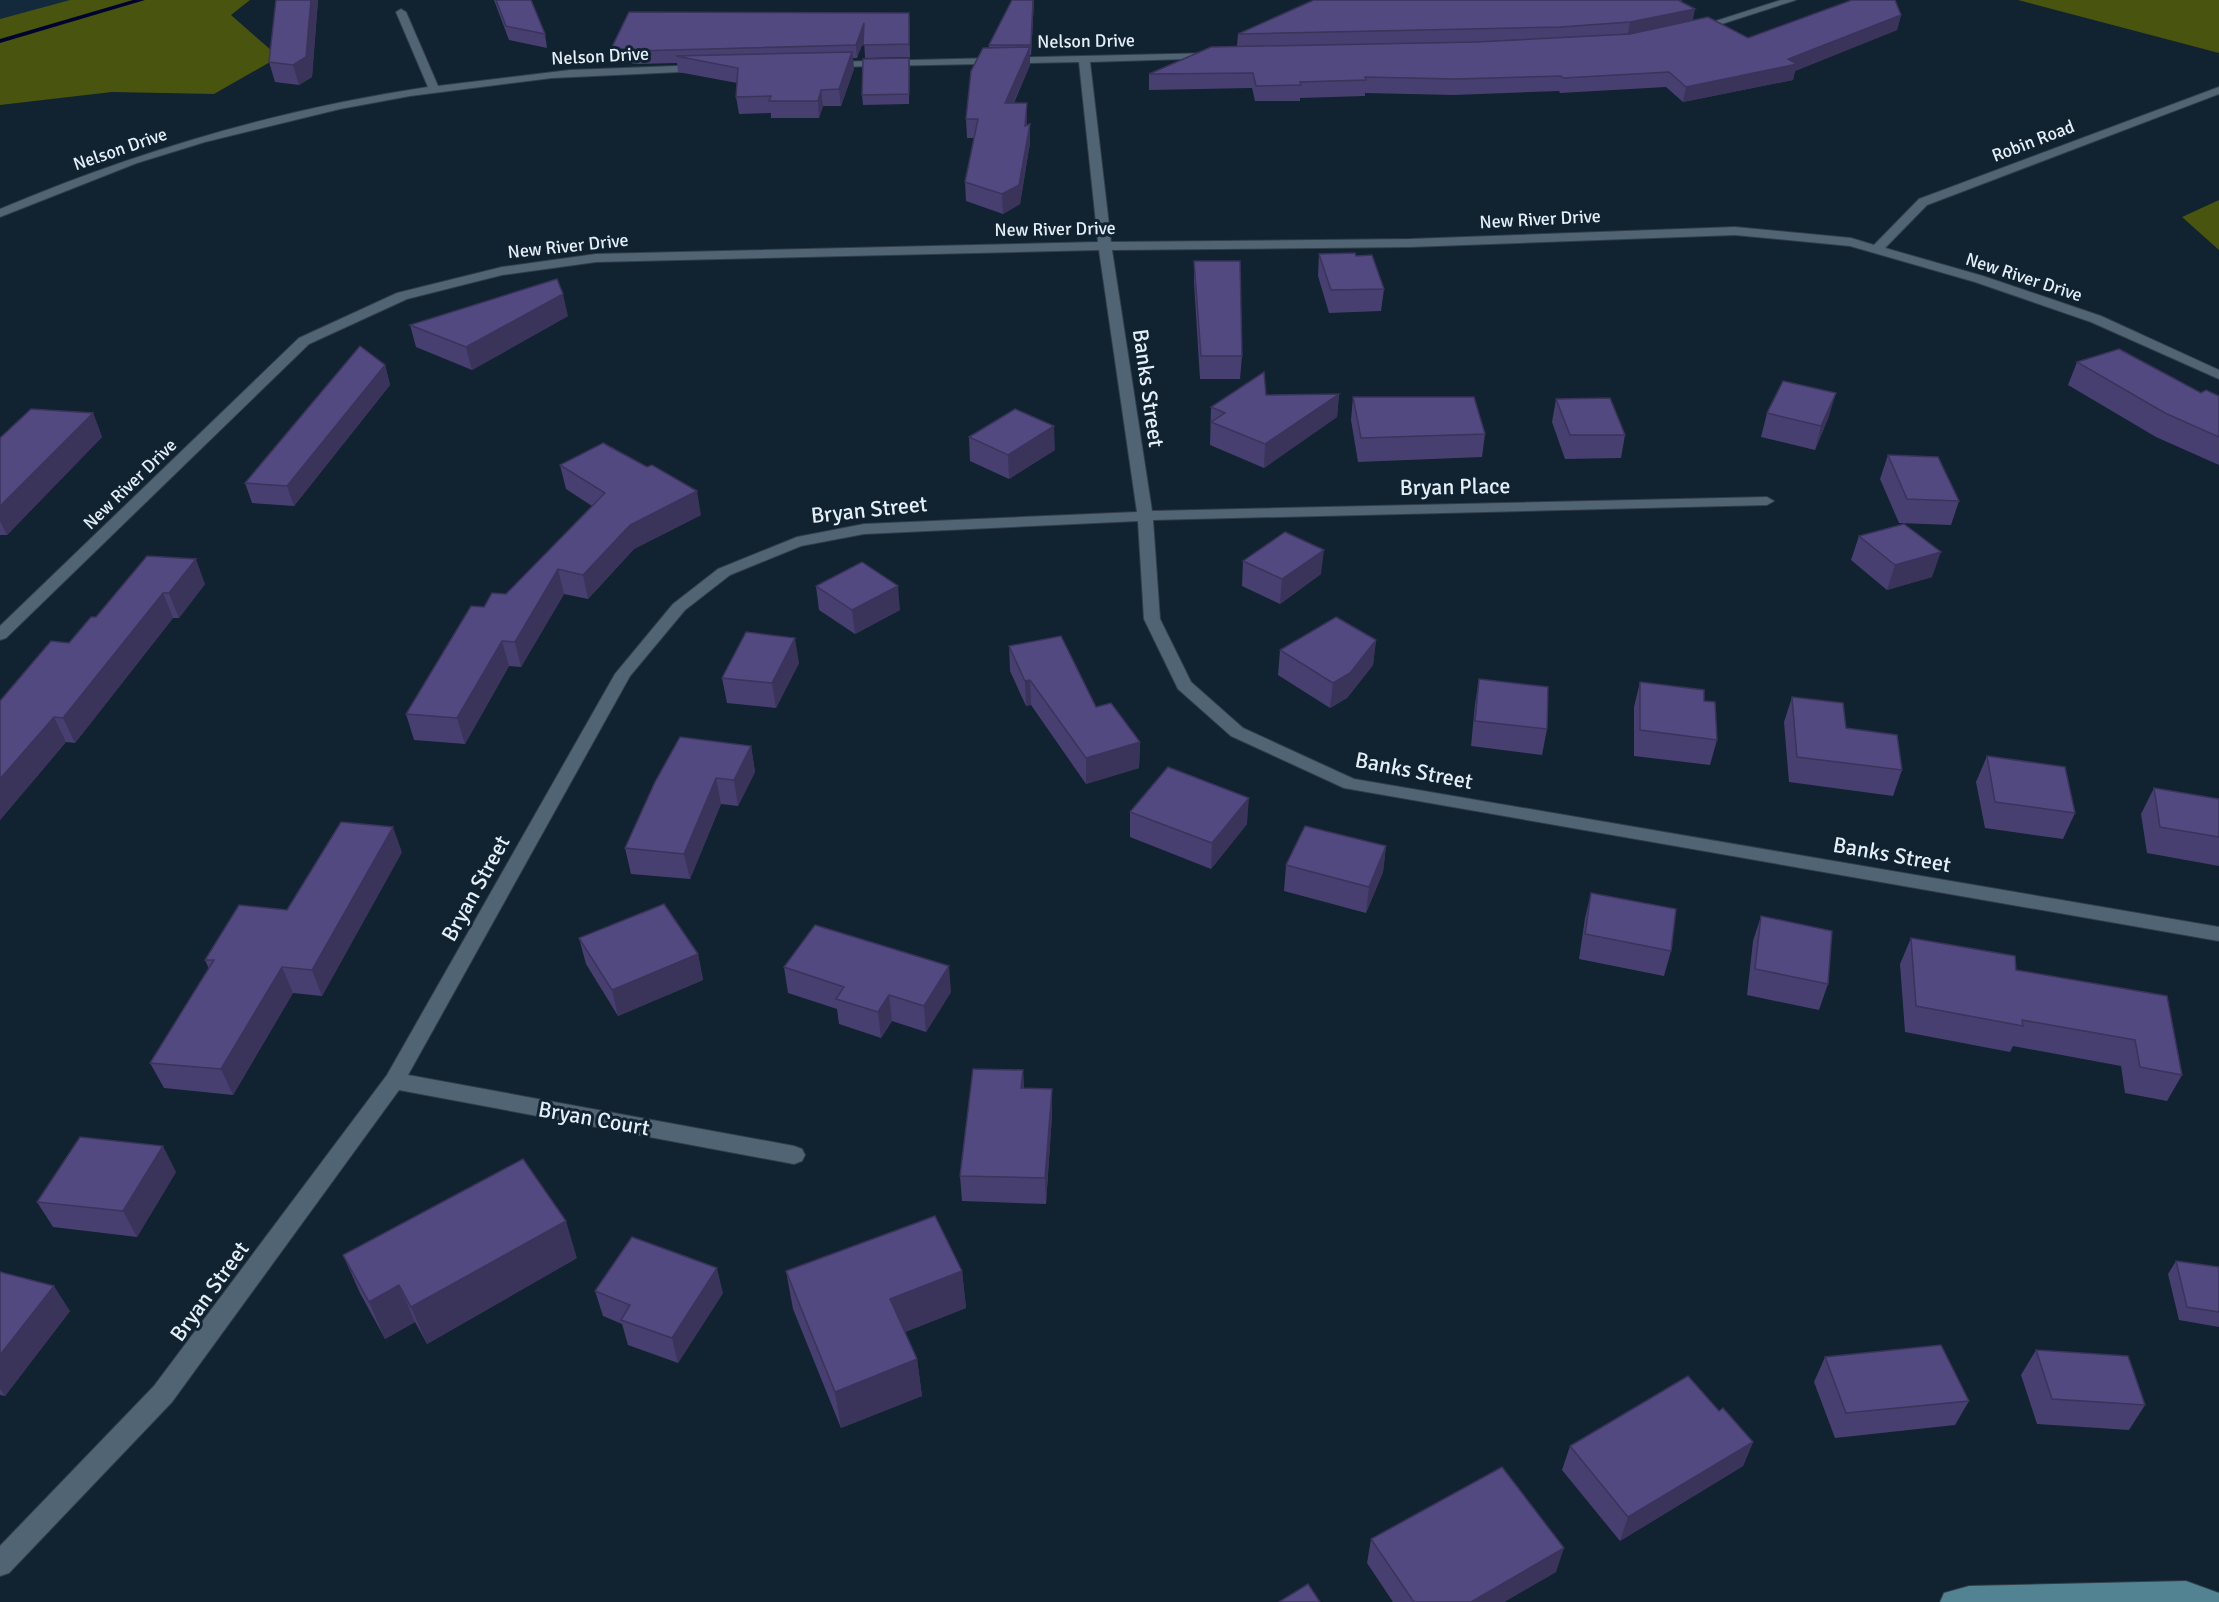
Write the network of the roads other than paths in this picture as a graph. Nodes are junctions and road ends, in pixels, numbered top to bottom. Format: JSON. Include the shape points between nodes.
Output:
{"nodes":[{"id":1,"x":1791,"y":0,"type":"edge"},
{"id":2,"x":401,"y":12,"type":"dead end"},
{"id":3,"x":1685,"y":31,"type":"edge"},
{"id":4,"x":1226,"y":55,"type":"edge"},
{"id":5,"x":1084,"y":58,"type":"junction"},
{"id":6,"x":816,"y":64,"type":"edge"},
{"id":7,"x":712,"y":68,"type":"edge"},
{"id":8,"x":434,"y":90,"type":"junction"},
{"id":9,"x":2219,"y":90,"type":"edge"},
{"id":10,"x":0,"y":213,"type":"edge"},
{"id":11,"x":1105,"y":246,"type":"junction"},
{"id":12,"x":1876,"y":250,"type":"junction"},
{"id":13,"x":2219,"y":375,"type":"edge"},
{"id":14,"x":1767,"y":501,"type":"dead end"},
{"id":15,"x":1145,"y":516,"type":"junction"},
{"id":16,"x":0,"y":635,"type":"edge"},
{"id":17,"x":2219,"y":934,"type":"edge"},
{"id":18,"x":394,"y":1081,"type":"junction"},
{"id":19,"x":794,"y":1155,"type":"dead end"},
{"id":20,"x":0,"y":1563,"type":"edge"},
{"id":21,"x":1953,"y":1602,"type":"edge"},
{"id":22,"x":2210,"y":1602,"type":"edge"}],
"edges":[{"from":1,"to":3,"type":"street"},
{"from":2,"to":8,"type":"street"},
{"from":4,"to":5,"type":"street","name":"Nelson Drive"},
{"from":5,"to":6,"type":"street","name":"Nelson Drive"},
{"from":5,"to":11,"type":"street","name":"Banks Street"},
{"from":7,"to":8,"type":"street","name":"Nelson Drive","via":[[553,75]]},
{"from":8,"to":10,"type":"street","name":"Nelson Drive","via":[[324,108],[156,152]]},
{"from":9,"to":12,"type":"street","name":"Robin Road","via":[[1923,202]]},
{"from":11,"to":12,"type":"street","name":"New River Drive","via":[[1410,243],[1735,231],[1851,242]]},
{"from":11,"to":15,"type":"street","name":"Banks Street"},
{"from":11,"to":16,"type":"street","name":"New River Drive","via":[[596,258],[502,271],[402,296],[304,341]]},
{"from":12,"to":13,"type":"street","name":"New River Drive","via":[[1979,279],[2096,320]]},
{"from":14,"to":15,"type":"street","name":"Bryan Place"},
{"from":15,"to":17,"type":"street","name":"Banks Street","via":[[1152,619],[1184,685],[1237,732],[1350,784]]},
{"from":15,"to":18,"type":"street","name":"Bryan Street","via":[[864,529],[797,542],[724,572],[679,607],[623,674]]},
{"from":18,"to":19,"type":"street","name":"Bryan Court"},
{"from":18,"to":20,"type":"street","name":"Bryan Street","via":[[163,1394]]},
{"from":21,"to":22,"type":"street","via":[[2186,1594]]}]}
